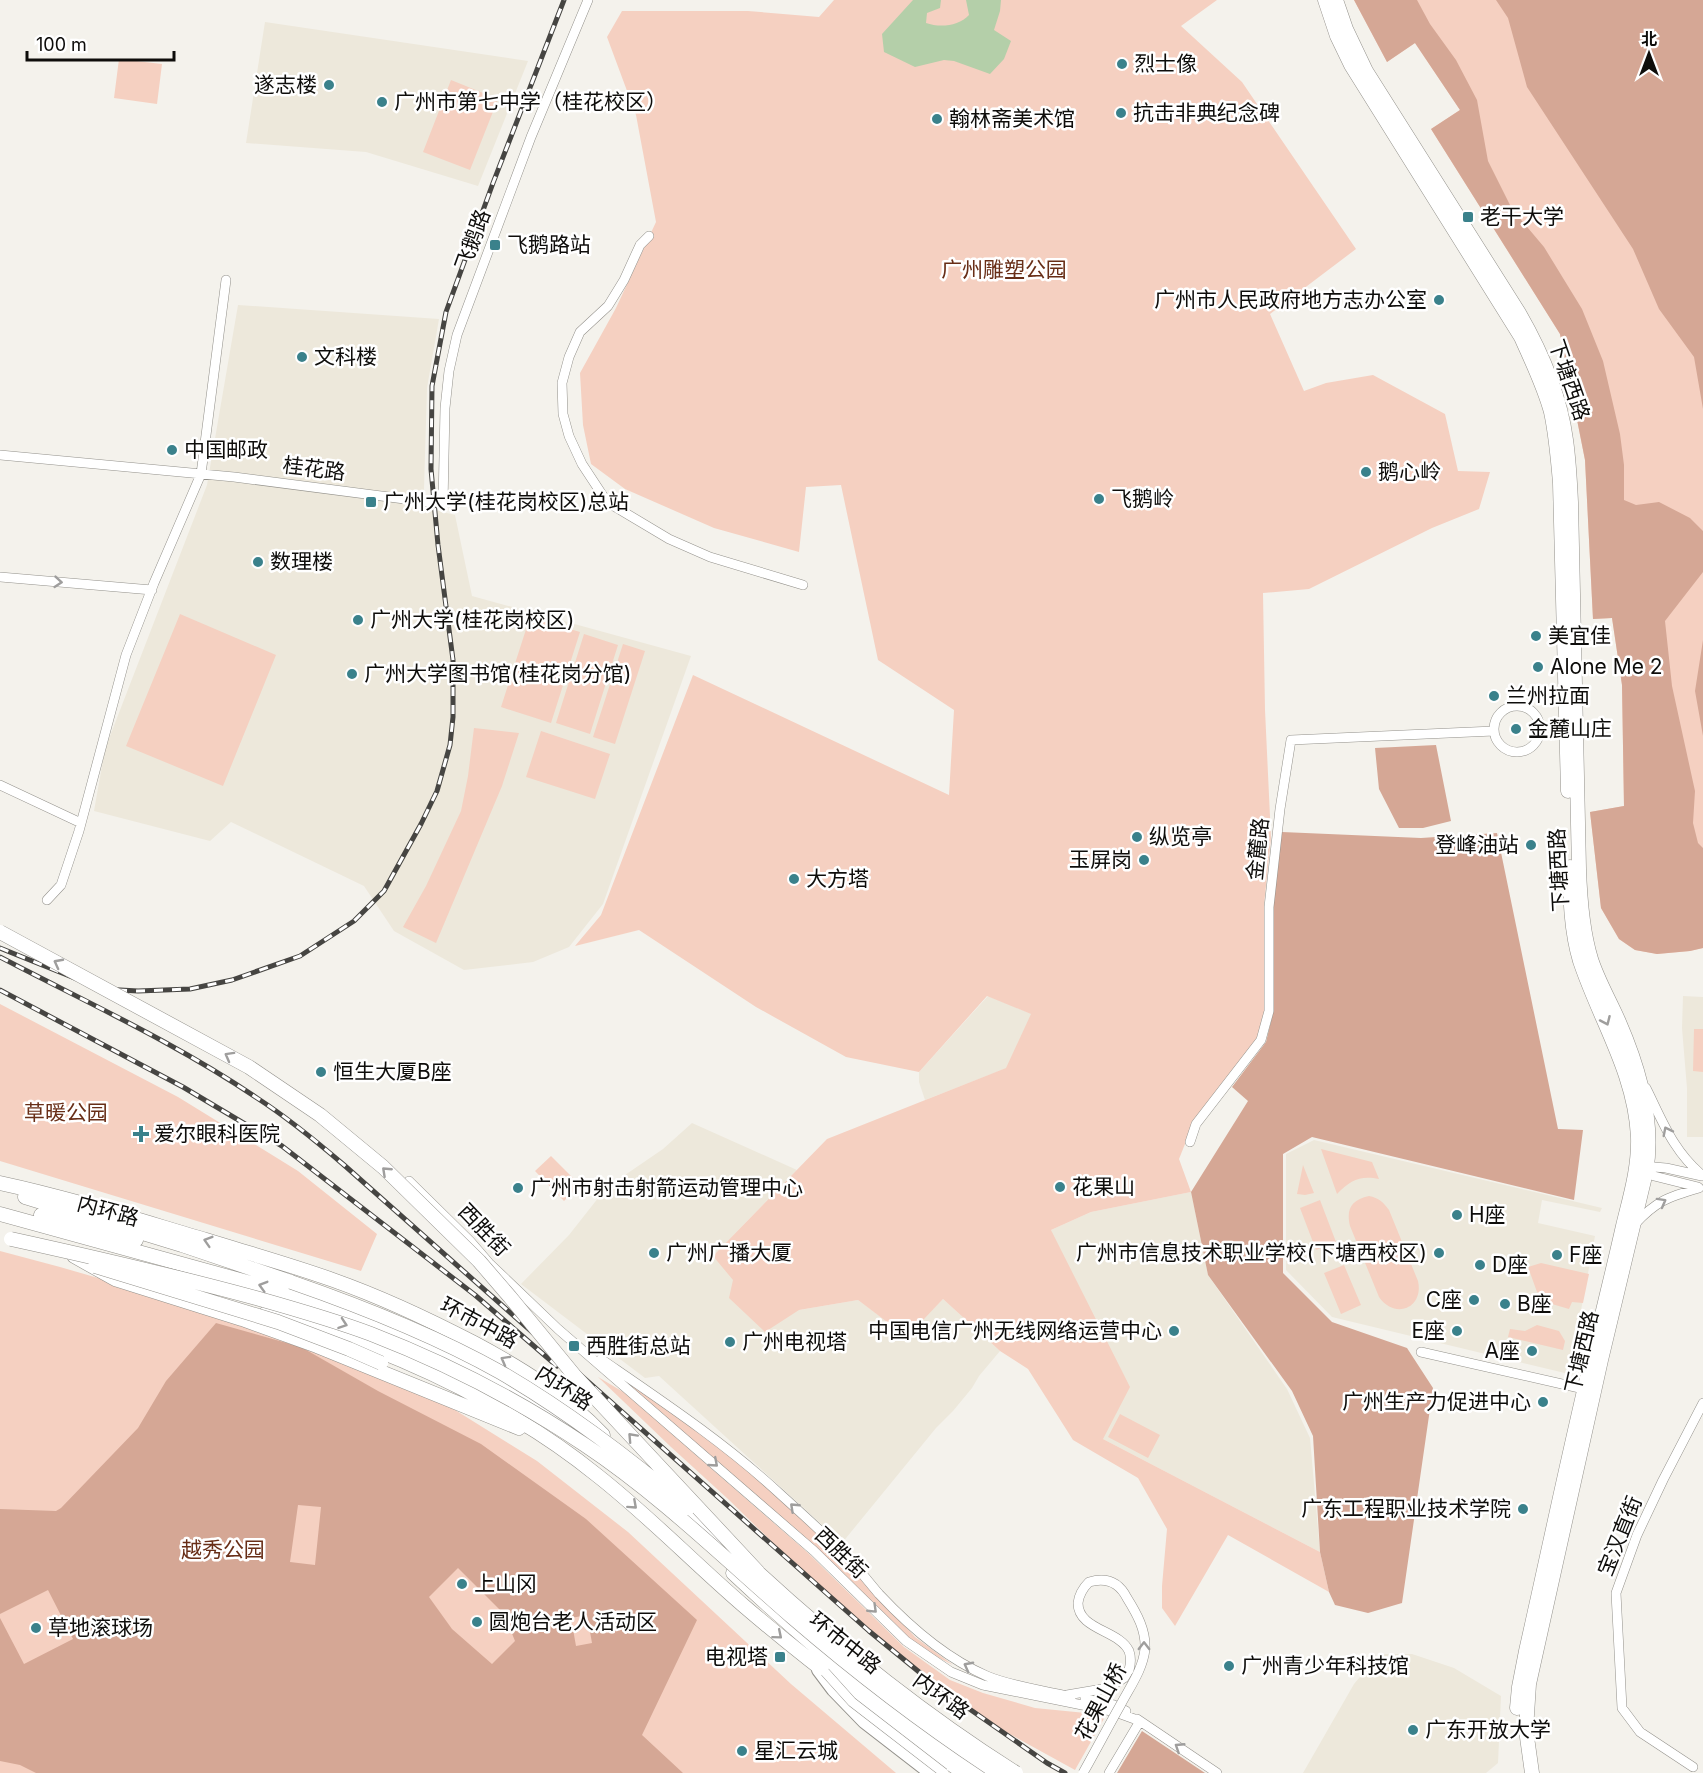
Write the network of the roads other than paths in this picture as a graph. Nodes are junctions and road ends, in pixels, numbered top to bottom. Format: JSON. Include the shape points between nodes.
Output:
{"nodes":[{"id":1,"x":588,"y":0,"type":"edge"},
{"id":2,"x":1325,"y":0,"type":"edge"},
{"id":3,"x":1336,"y":0,"type":"edge"},
{"id":4,"x":649,"y":236,"type":"dead end"},
{"id":5,"x":226,"y":280,"type":"dead end"},
{"id":6,"x":0,"y":455,"type":"edge"},
{"id":7,"x":201,"y":474,"type":"junction"},
{"id":8,"x":443,"y":504,"type":"joint"},
{"id":9,"x":0,"y":577,"type":"edge"},
{"id":10,"x":804,"y":585,"type":"dead end"},
{"id":11,"x":152,"y":590,"type":"junction"},
{"id":12,"x":1494,"y":731,"type":"junction"},
{"id":13,"x":0,"y":784,"type":"edge"},
{"id":14,"x":81,"y":823,"type":"junction"},
{"id":15,"x":47,"y":900,"type":"dead end"},
{"id":16,"x":0,"y":932,"type":"edge"},
{"id":17,"x":1637,"y":1071,"type":"junction"},
{"id":18,"x":1190,"y":1142,"type":"dead end"},
{"id":19,"x":1643,"y":1168,"type":"junction"},
{"id":20,"x":1703,"y":1176,"type":"edge"},
{"id":21,"x":409,"y":1181,"type":"dead end"},
{"id":22,"x":0,"y":1183,"type":"edge"},
{"id":23,"x":1701,"y":1188,"type":"edge"},
{"id":24,"x":0,"y":1190,"type":"edge"},
{"id":25,"x":0,"y":1204,"type":"edge"},
{"id":26,"x":0,"y":1214,"type":"edge"},
{"id":27,"x":1633,"y":1227,"type":"junction"},
{"id":28,"x":4,"y":1237,"type":"edge"},
{"id":29,"x":291,"y":1282,"type":"junction"},
{"id":30,"x":558,"y":1329,"type":"junction"},
{"id":31,"x":1421,"y":1352,"type":"dead end"},
{"id":32,"x":1584,"y":1389,"type":"junction"},
{"id":33,"x":1703,"y":1403,"type":"edge"},
{"id":34,"x":571,"y":1404,"type":"junction"},
{"id":35,"x":554,"y":1443,"type":"junction"},
{"id":36,"x":628,"y":1476,"type":"junction"},
{"id":37,"x":690,"y":1513,"type":"junction"},
{"id":38,"x":679,"y":1523,"type":"junction"},
{"id":39,"x":758,"y":1572,"type":"junction"},
{"id":40,"x":812,"y":1662,"type":"junction"},
{"id":41,"x":825,"y":1672,"type":"junction"},
{"id":42,"x":1064,"y":1695,"type":"junction"},
{"id":43,"x":1140,"y":1721,"type":"junction"},
{"id":44,"x":1693,"y":1767,"type":"dead end"},
{"id":45,"x":930,"y":1773,"type":"edge"},
{"id":46,"x":944,"y":1773,"type":"edge"},
{"id":47,"x":964,"y":1773,"type":"edge"},
{"id":48,"x":984,"y":1773,"type":"edge"},
{"id":49,"x":998,"y":1773,"type":"edge"},
{"id":50,"x":1009,"y":1773,"type":"edge"},
{"id":51,"x":1016,"y":1773,"type":"edge"},
{"id":52,"x":1083,"y":1773,"type":"edge"},
{"id":53,"x":1109,"y":1773,"type":"edge"},
{"id":54,"x":1217,"y":1773,"type":"edge"},
{"id":55,"x":1523,"y":1773,"type":"edge"},
{"id":56,"x":1532,"y":1773,"type":"edge"}],
"edges":[{"from":1,"to":8,"type":"street","name":"飞鹅路","via":[[527,147],[457,335],[445,408]]},
{"from":2,"to":19,"type":"highway","name":"下塘西路","one_way":true,"via":[[1351,65],[1521,338],[1551,412],[1560,483],[1573,925],[1585,974],[1631,1090]]},
{"from":3,"to":17,"type":"highway","name":"下塘西路","via":[[1366,70],[1519,313],[1539,349],[1557,396],[1567,442],[1571,502],[1581,911],[1591,959]]},
{"from":4,"to":10,"type":"street","via":[[640,245],[608,306],[580,332],[569,357],[562,383],[563,414],[569,436],[607,502],[669,539],[710,557]]},
{"from":5,"to":7,"type":"street"},
{"from":6,"to":7,"type":"street","name":"桂花路"},
{"from":7,"to":8,"type":"street","name":"桂花路"},
{"from":7,"to":11,"type":"street"},
{"from":9,"to":11,"type":"street","one_way":true},
{"from":11,"to":14,"type":"street","via":[[126,655]]},
{"from":12,"to":12,"type":"street","via":[[1498,717],[1517,706],[1531,711],[1540,731],[1534,745],[1521,752],[1506,749]]},
{"from":12,"to":18,"type":"street","name":"金麓路","via":[[1291,740],[1269,907],[1269,1011],[1261,1040],[1196,1124]]},
{"from":13,"to":14,"type":"street"},
{"from":14,"to":15,"type":"street","via":[[61,885]]},
{"from":39,"to":16,"type":"highway","one_way":true,"bridge":true,"via":[[574,1375],[479,1262],[383,1167],[320,1116],[249,1067]]},
{"from":17,"to":19,"type":"highway","name":"下塘西路","via":[[1648,1144]]},
{"from":20,"to":17,"type":"street","one_way":true,"via":[[1676,1148]]},
{"from":19,"to":20,"type":"street","via":[[1666,1168]]},
{"from":19,"to":23,"type":"street"},
{"from":19,"to":27,"type":"highway","name":"下塘西路"},
{"from":19,"to":32,"type":"highway","name":"下塘西路"},
{"from":21,"to":30,"type":"street","name":"西胜街"},
{"from":34,"to":22,"type":"highway","name":"环市中路","one_way":true,"via":[[486,1349],[361,1290],[153,1224]]},
{"from":27,"to":23,"type":"street","one_way":true,"via":[[1663,1200]]},
{"from":24,"to":29,"type":"highway"},
{"from":25,"to":29,"type":"highway","name":"内环路"},
{"from":36,"to":26,"type":"highway","one_way":true,"via":[[539,1404],[480,1370],[413,1339],[287,1293]]},
{"from":27,"to":56,"type":"highway","name":"下塘西路","via":[[1532,1670],[1526,1730]]},
{"from":28,"to":35,"type":"highway","via":[[74,1256],[115,1279],[316,1346]]},
{"from":28,"to":35,"type":"highway","bridge":true,"via":[[278,1322],[518,1423]]},
{"from":28,"to":49,"type":"highway","name":"内环路","one_way":true,"bridge":true,"via":[[166,1274],[334,1321],[498,1391],[556,1425],[637,1482],[838,1656]]},
{"from":29,"to":39,"type":"highway","name":"内环路","bridge":true,"via":[[433,1338],[538,1395],[641,1469]]},
{"from":42,"to":30,"type":"street","name":"西胜街","one_way":true,"via":[[986,1676],[928,1641],[847,1556],[777,1491],[668,1405]]},
{"from":30,"to":43,"type":"street","name":"西胜街","one_way":true,"via":[[814,1551],[906,1641],[939,1664],[983,1685],[1102,1709]]},
{"from":31,"to":32,"type":"street"},
{"from":32,"to":55,"type":"highway","name":"下塘西路","via":[[1519,1687],[1518,1734]]},
{"from":33,"to":44,"type":"street","name":"宝汉直街","via":[[1637,1535],[1616,1593],[1622,1708],[1640,1732]]},
{"from":34,"to":36,"type":"highway","name":"环市中路","via":[[610,1444]]},
{"from":34,"to":37,"type":"highway","via":[[647,1469]]},
{"from":35,"to":40,"type":"highway","name":"环市中路","one_way":true,"via":[[629,1502]]},
{"from":36,"to":38,"type":"highway","name":"环市中路"},
{"from":37,"to":38,"type":"highway"},
{"from":37,"to":50,"type":"highway","via":[[764,1585],[834,1644]]},
{"from":38,"to":48,"type":"highway","name":"环市中路","via":[[842,1669]]},
{"from":39,"to":51,"type":"highway","name":"内环路","bridge":true,"via":[[866,1665]]},
{"from":40,"to":41,"type":"highway","name":"环市中路"},
{"from":40,"to":45,"type":"main road","via":[[858,1717]]},
{"from":41,"to":46,"type":"street","bridge":true,"via":[[852,1702]]},
{"from":41,"to":47,"type":"highway","name":"环市中路"},
{"from":42,"to":43,"type":"street","name":"西胜街","via":[[1114,1705]]},
{"from":52,"to":42,"type":"street","name":"花果山桥","one_way":true,"bridge":true,"via":[[1141,1666],[1145,1648],[1140,1620],[1114,1582],[1089,1582],[1081,1592],[1079,1611],[1089,1623],[1120,1640],[1128,1650],[1130,1670],[1108,1688]]},
{"from":43,"to":53,"type":"street"},
{"from":54,"to":43,"type":"street","name":"西胜街","one_way":true}]}
